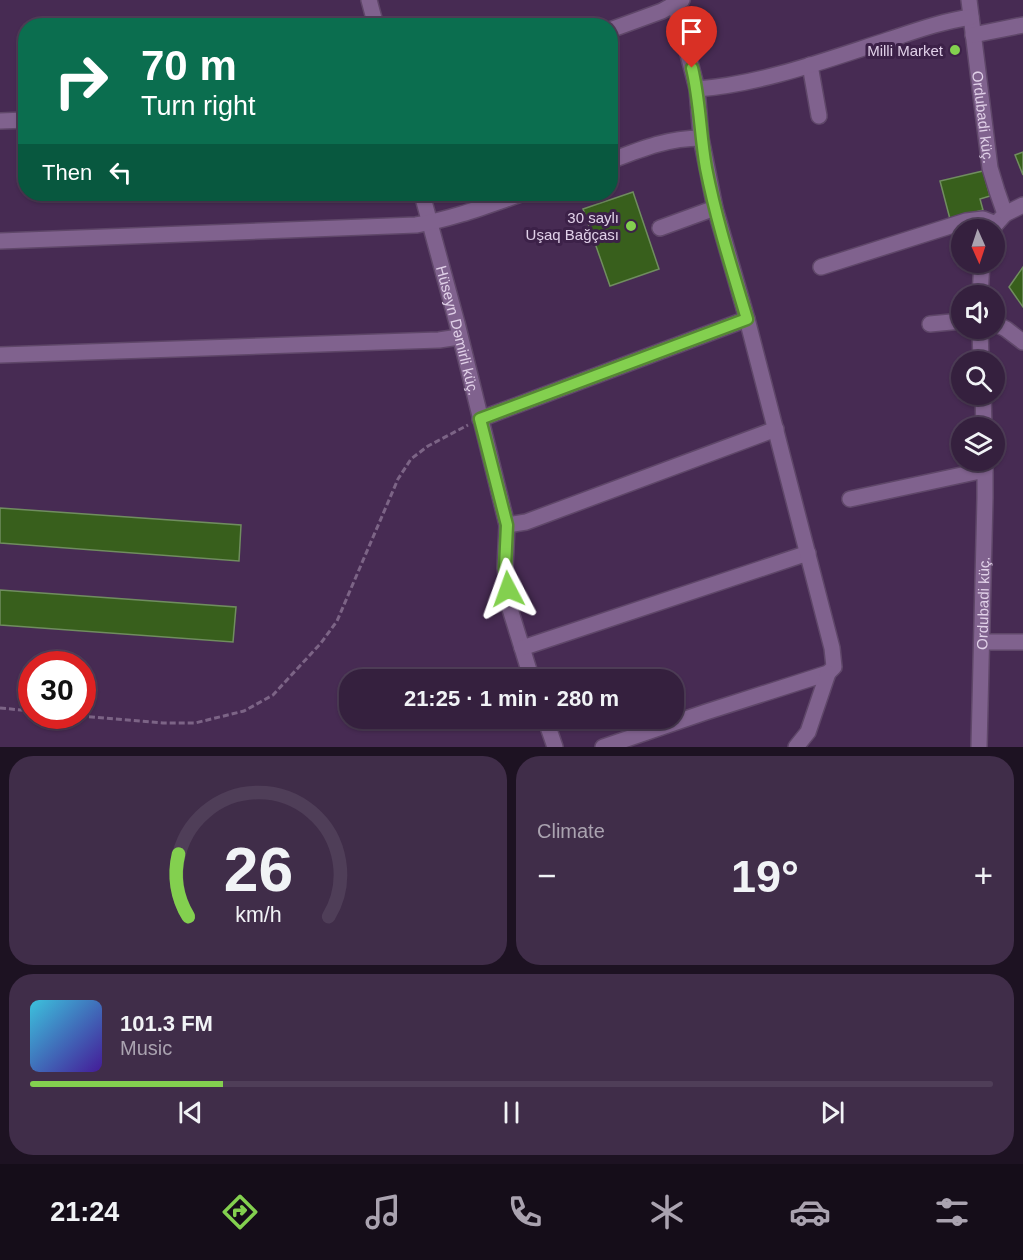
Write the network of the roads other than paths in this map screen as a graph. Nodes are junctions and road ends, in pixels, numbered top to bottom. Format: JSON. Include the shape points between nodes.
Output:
{"nodes":[{"id":1,"x":369,"y":0,"type":"edge"},
{"id":2,"x":969,"y":0,"type":"edge"},
{"id":3,"x":677,"y":1,"type":"edge"},
{"id":4,"x":971,"y":17,"type":"junction"},
{"id":5,"x":374,"y":18,"type":"edge"},
{"id":6,"x":1023,"y":25,"type":"edge"},
{"id":7,"x":618,"y":27,"type":"edge"},
{"id":8,"x":973,"y":34,"type":"junction"},
{"id":9,"x":810,"y":65,"type":"junction"},
{"id":10,"x":697,"y":89,"type":"junction"},
{"id":11,"x":819,"y":116,"type":"dead end"},
{"id":12,"x":18,"y":120,"type":"edge"},
{"id":13,"x":0,"y":121,"type":"edge"},
{"id":14,"x":701,"y":138,"type":"junction"},
{"id":15,"x":618,"y":157,"type":"edge"},
{"id":16,"x":424,"y":201,"type":"edge"},
{"id":17,"x":502,"y":201,"type":"edge"},
{"id":18,"x":1023,"y":205,"type":"edge"},
{"id":19,"x":715,"y":208,"type":"junction"},
{"id":20,"x":998,"y":219,"type":"edge"},
{"id":21,"x":1004,"y":219,"type":"edge"},
{"id":22,"x":430,"y":223,"type":"junction"},
{"id":23,"x":951,"y":226,"type":"edge"},
{"id":24,"x":660,"y":228,"type":"dead end"},
{"id":25,"x":0,"y":241,"type":"edge"},
{"id":26,"x":821,"y":267,"type":"dead end"},
{"id":27,"x":747,"y":319,"type":"junction"},
{"id":28,"x":951,"y":322,"type":"edge"},
{"id":29,"x":930,"y":324,"type":"dead end"},
{"id":30,"x":1005,"y":328,"type":"edge"},
{"id":31,"x":459,"y":337,"type":"junction"},
{"id":32,"x":1023,"y":342,"type":"edge"},
{"id":33,"x":0,"y":355,"type":"edge"},
{"id":34,"x":480,"y":419,"type":"junction"},
{"id":35,"x":776,"y":429,"type":"junction"},
{"id":36,"x":962,"y":471,"type":"edge"},
{"id":37,"x":985,"y":471,"type":"edge"},
{"id":38,"x":850,"y":500,"type":"dead end"},
{"id":39,"x":507,"y":525,"type":"junction"},
{"id":40,"x":808,"y":553,"type":"junction"},
{"id":41,"x":982,"y":642,"type":"junction"},
{"id":42,"x":1023,"y":642,"type":"edge"},
{"id":43,"x":522,"y":648,"type":"junction"},
{"id":44,"x":529,"y":669,"type":"edge"},
{"id":45,"x":828,"y":673,"type":"junction"},
{"id":46,"x":549,"y":729,"type":"edge"},
{"id":47,"x":555,"y":747,"type":"edge"},
{"id":48,"x":603,"y":747,"type":"edge"},
{"id":49,"x":796,"y":747,"type":"edge"},
{"id":50,"x":979,"y":747,"type":"edge"}],
"edges":[{"from":1,"to":5,"type":"street"},
{"from":2,"to":4,"type":"street","name":"Ordubadi küç."},
{"from":3,"to":7,"type":"street","via":[[653,15]]},
{"from":3,"to":10,"type":"street"},
{"from":4,"to":8,"type":"street","name":"Ordubadi küç."},
{"from":4,"to":9,"type":"street"},
{"from":6,"to":8,"type":"street"},
{"from":8,"to":20,"type":"street","name":"Ordubadi küç."},
{"from":9,"to":10,"type":"street","via":[[726,87]]},
{"from":9,"to":11,"type":"street"},
{"from":10,"to":14,"type":"street"},
{"from":12,"to":13,"type":"street"},
{"from":14,"to":15,"type":"street","via":[[656,144]]},
{"from":14,"to":19,"type":"street"},
{"from":16,"to":22,"type":"street","name":"Hüseyn Dəmirli küç."},
{"from":17,"to":22,"type":"street"},
{"from":18,"to":21,"type":"street"},
{"from":19,"to":24,"type":"street"},
{"from":19,"to":27,"type":"street"},
{"from":22,"to":25,"type":"street"},
{"from":22,"to":31,"type":"street","name":"Hüseyn Dəmirli küç."},
{"from":23,"to":26,"type":"street"},
{"from":27,"to":34,"type":"street"},
{"from":27,"to":35,"type":"street"},
{"from":28,"to":29,"type":"street"},
{"from":30,"to":32,"type":"street"},
{"from":31,"to":33,"type":"street"},
{"from":31,"to":34,"type":"street","name":"Hüseyn Dəmirli küç."},
{"from":34,"to":39,"type":"street","name":"Hüseyn Dəmirli küç."},
{"from":35,"to":39,"type":"street","via":[[526,522]]},
{"from":35,"to":40,"type":"street"},
{"from":36,"to":38,"type":"street"},
{"from":37,"to":41,"type":"street","name":"Ordubadi küç."},
{"from":39,"to":43,"type":"street","name":"Hüseyn Dəmirli küç.","via":[[505,568],[510,609]]},
{"from":40,"to":43,"type":"street"},
{"from":40,"to":45,"type":"street","via":[[832,648],[834,667]]},
{"from":41,"to":42,"type":"street"},
{"from":41,"to":50,"type":"street","name":"Ordubadi küç."},
{"from":43,"to":44,"type":"street","name":"Hüseyn Dəmirli küç."},
{"from":45,"to":48,"type":"street"},
{"from":45,"to":49,"type":"street","via":[[808,732]]},
{"from":46,"to":47,"type":"street"}]}
